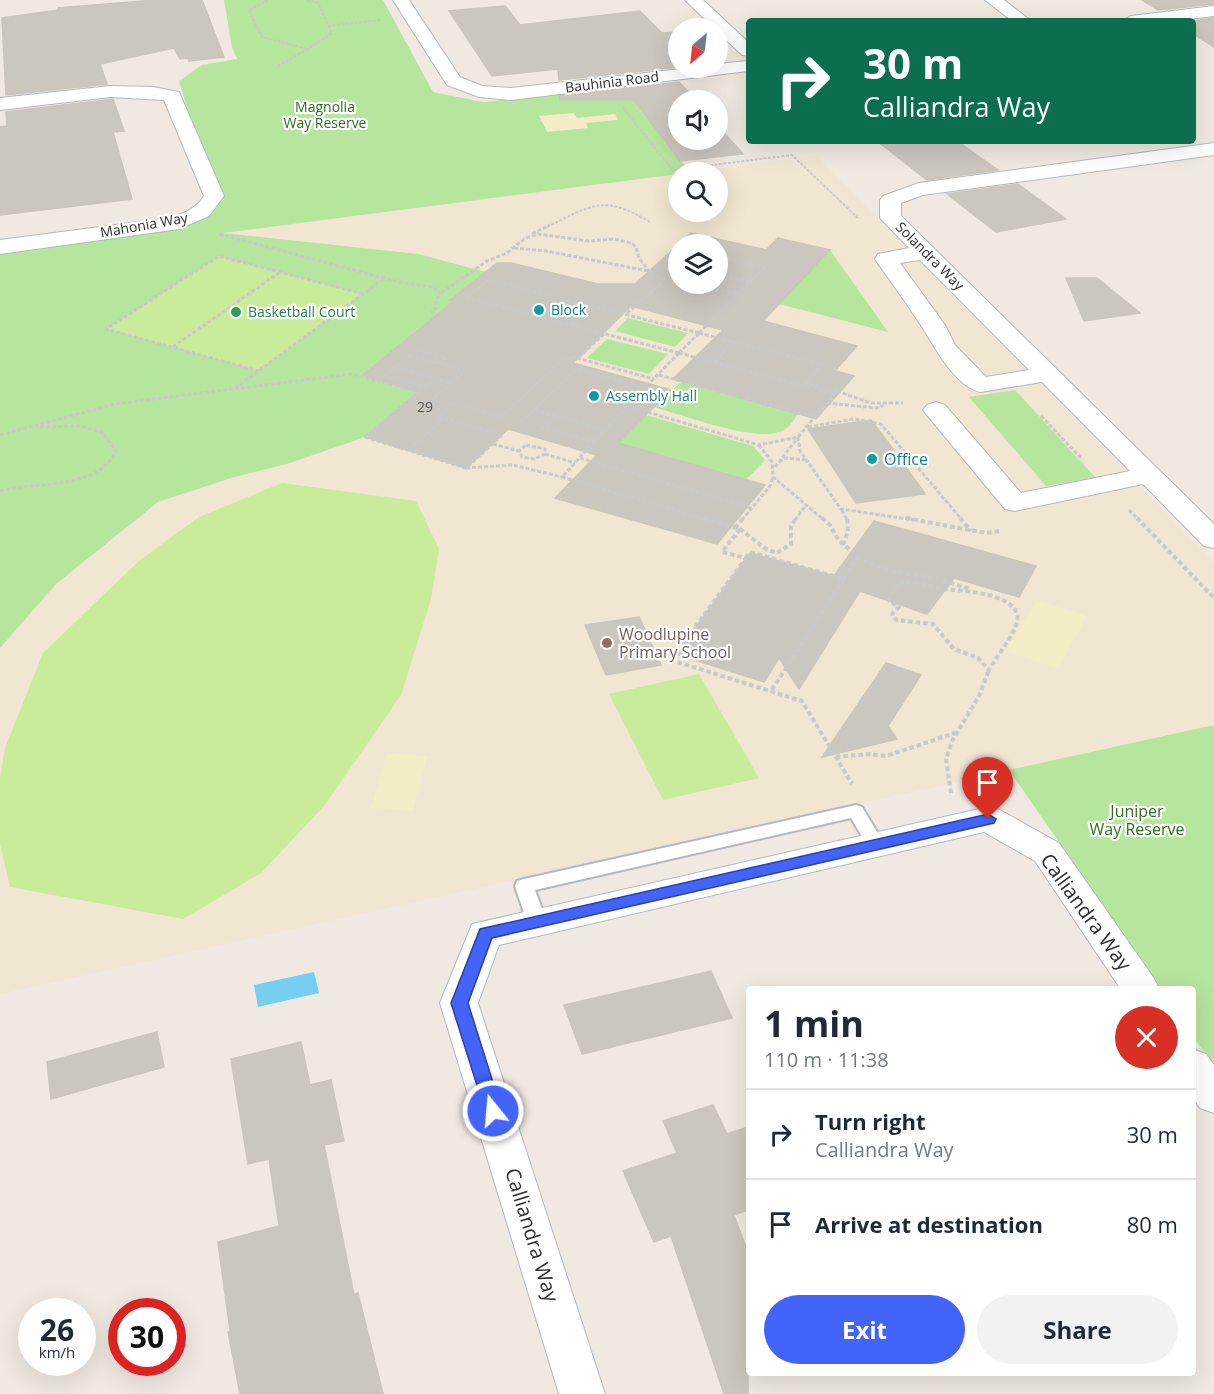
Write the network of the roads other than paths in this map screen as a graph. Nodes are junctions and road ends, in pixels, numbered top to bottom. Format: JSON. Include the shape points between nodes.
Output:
{"nodes":[{"id":1,"x":401,"y":0,"type":"edge"},
{"id":2,"x":693,"y":0,"type":"edge"},
{"id":3,"x":993,"y":0,"type":"edge"},
{"id":4,"x":1214,"y":11,"type":"edge"},
{"id":5,"x":1019,"y":18,"type":"edge"},
{"id":6,"x":1156,"y":18,"type":"edge"},
{"id":7,"x":746,"y":49,"type":"edge"},
{"id":8,"x":746,"y":66,"type":"edge"},
{"id":9,"x":0,"y":104,"type":"edge"},
{"id":10,"x":1214,"y":149,"type":"edge"},
{"id":11,"x":0,"y":247,"type":"edge"},
{"id":12,"x":927,"y":252,"type":"junction"},
{"id":13,"x":1047,"y":374,"type":"junction"},
{"id":14,"x":936,"y":410,"type":"dead end"},
{"id":15,"x":1148,"y":475,"type":"junction"},
{"id":16,"x":1214,"y":540,"type":"edge"},
{"id":17,"x":1139,"y":986,"type":"edge"},
{"id":18,"x":1196,"y":1071,"type":"edge"},
{"id":19,"x":1214,"y":1096,"type":"edge"},
{"id":20,"x":582,"y":1394,"type":"edge"}],
"edges":[{"from":1,"to":8,"type":"street","name":"Bauhinia Road","via":[[453,81],[479,91],[511,94]]},
{"from":2,"to":7,"type":"street"},
{"from":3,"to":5,"type":"street"},
{"from":4,"to":6,"type":"street"},
{"from":9,"to":11,"type":"street","name":"Mahonia Way","via":[[130,90],[153,90],[172,96],[214,196],[192,219]]},
{"from":10,"to":12,"type":"street","name":"Solandra Way","via":[[919,189],[890,200],[891,218]]},
{"from":12,"to":13,"type":"street","name":"Solandra Way"},
{"from":12,"to":13,"type":"street","via":[[886,259],[945,348],[980,385]]},
{"from":13,"to":15,"type":"street","name":"Solandra Way"},
{"from":14,"to":15,"type":"street","via":[[1015,503]]},
{"from":15,"to":16,"type":"street","name":"Solandra Way"},
{"from":17,"to":20,"type":"street","name":"Calliandra Way","via":[[1047,852],[988,819],[485,934],[459,1003]]},
{"from":18,"to":19,"type":"street"}]}
